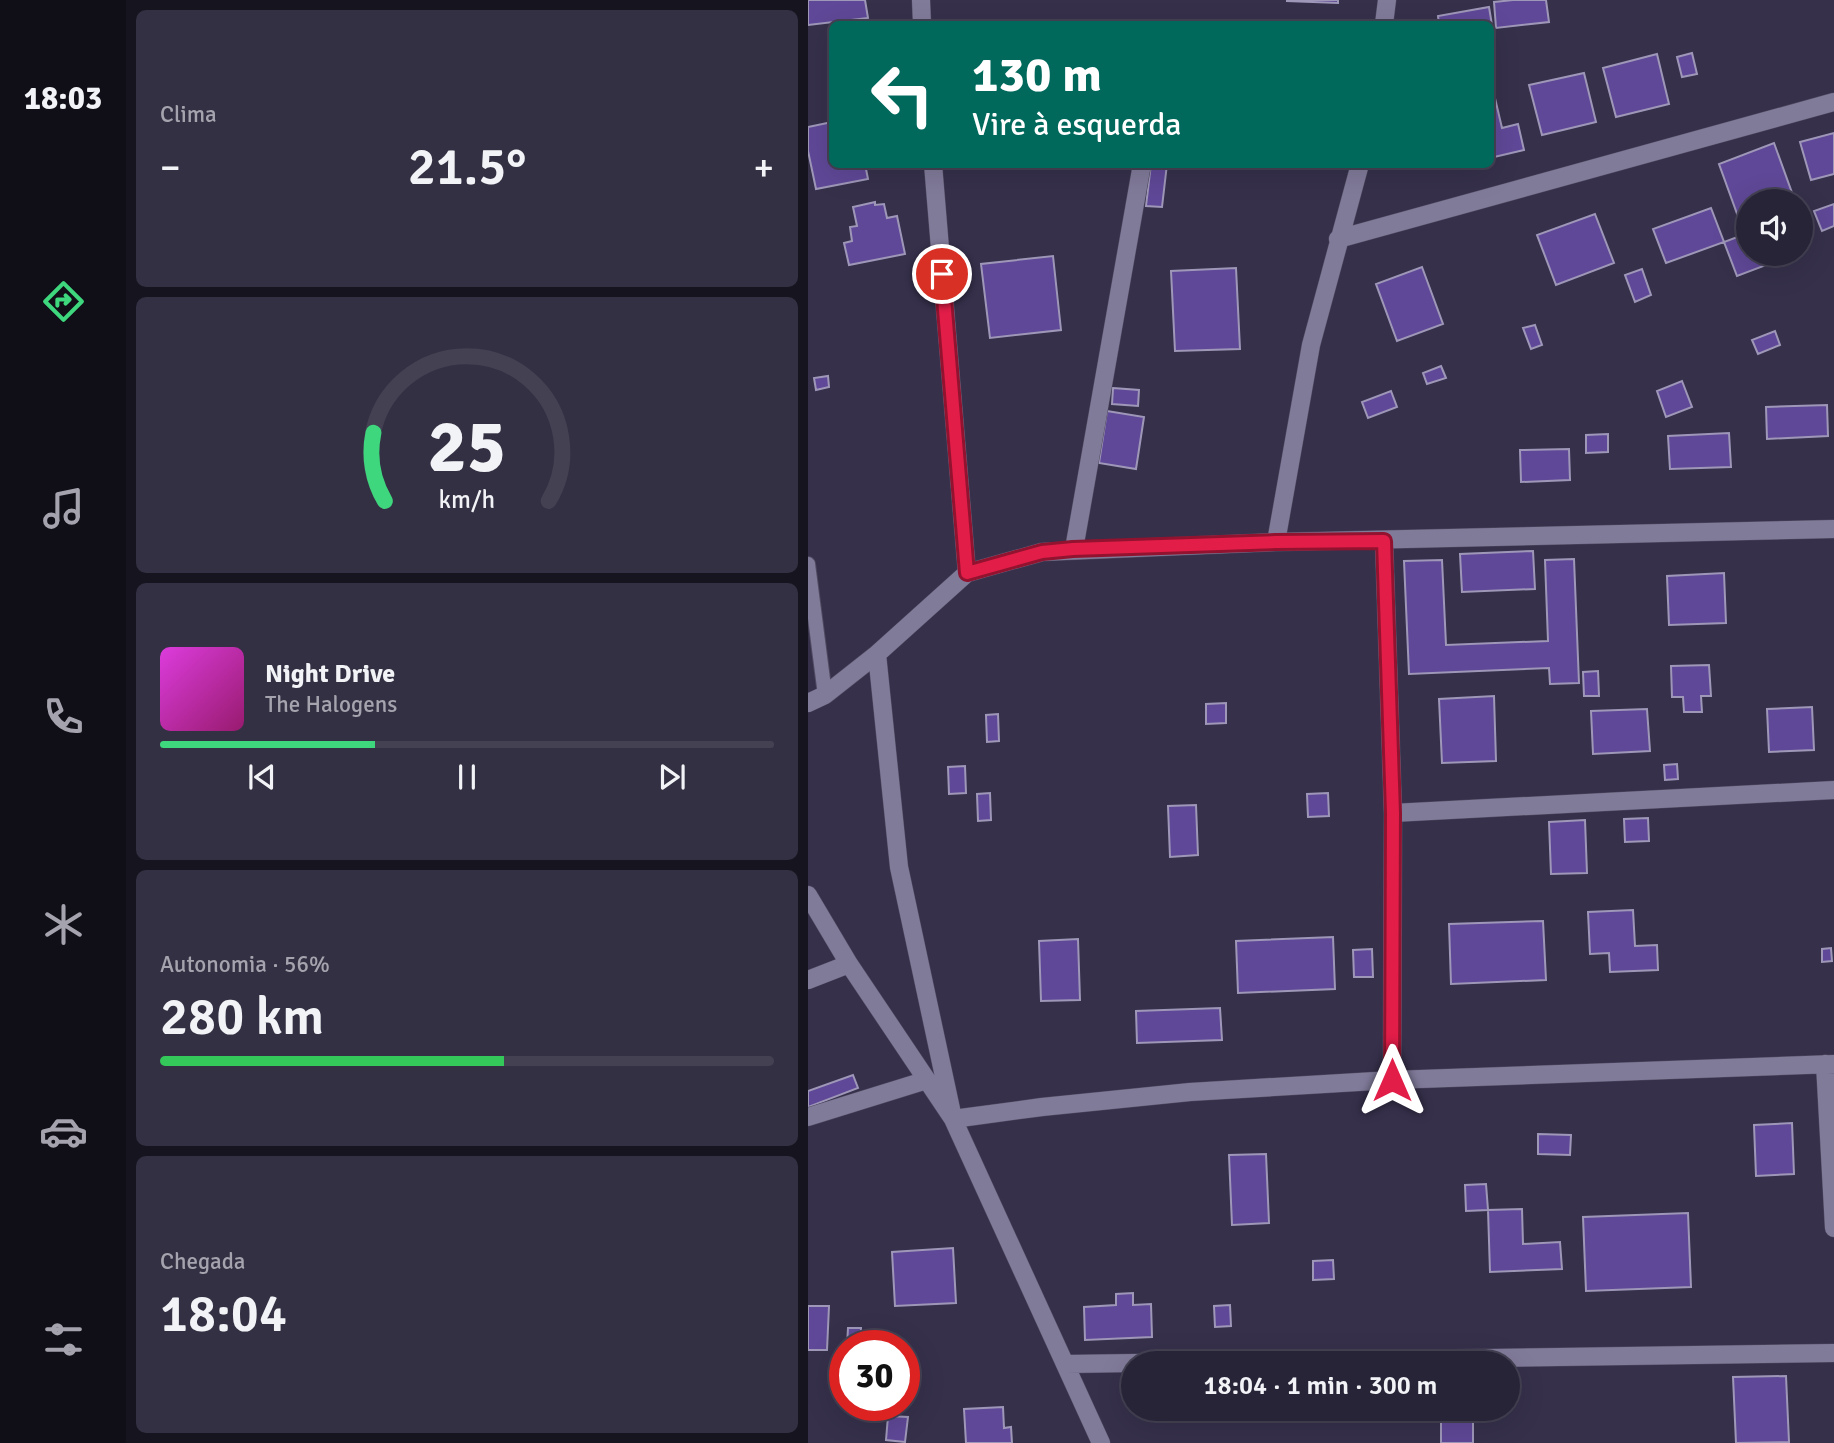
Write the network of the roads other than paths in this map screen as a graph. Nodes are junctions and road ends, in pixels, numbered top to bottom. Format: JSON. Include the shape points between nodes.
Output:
{"nodes":[{"id":1,"x":921,"y":0,"type":"edge"},
{"id":2,"x":1387,"y":0,"type":"edge"},
{"id":3,"x":922,"y":21,"type":"edge"},
{"id":4,"x":1384,"y":21,"type":"edge"},
{"id":5,"x":1834,"y":102,"type":"edge"},
{"id":6,"x":933,"y":168,"type":"edge"},
{"id":7,"x":1141,"y":168,"type":"edge"},
{"id":8,"x":1359,"y":168,"type":"edge"},
{"id":9,"x":1338,"y":239,"type":"junction"},
{"id":10,"x":1834,"y":529,"type":"edge"},
{"id":11,"x":1384,"y":541,"type":"junction"},
{"id":12,"x":1276,"y":542,"type":"junction"},
{"id":13,"x":1073,"y":549,"type":"junction"},
{"id":14,"x":808,"y":564,"type":"edge"},
{"id":15,"x":967,"y":573,"type":"junction"},
{"id":16,"x":877,"y":654,"type":"junction"},
{"id":17,"x":816,"y":699,"type":"edge"},
{"id":18,"x":1834,"y":790,"type":"edge"},
{"id":19,"x":1393,"y":813,"type":"junction"},
{"id":20,"x":808,"y":895,"type":"edge"},
{"id":21,"x":849,"y":964,"type":"junction"},
{"id":22,"x":808,"y":980,"type":"edge"},
{"id":23,"x":1829,"y":1064,"type":"edge"},
{"id":24,"x":927,"y":1080,"type":"junction"},
{"id":25,"x":1392,"y":1080,"type":"junction"},
{"id":26,"x":808,"y":1118,"type":"edge"},
{"id":27,"x":953,"y":1119,"type":"junction"},
{"id":28,"x":1834,"y":1228,"type":"edge"},
{"id":29,"x":1834,"y":1353,"type":"edge"},
{"id":30,"x":1066,"y":1364,"type":"junction"},
{"id":31,"x":1101,"y":1443,"type":"edge"}],
"edges":[{"from":1,"to":3,"type":"street"},
{"from":2,"to":4,"type":"street"},
{"from":5,"to":9,"type":"street"},
{"from":6,"to":15,"type":"street"},
{"from":7,"to":13,"type":"street"},
{"from":8,"to":9,"type":"street"},
{"from":9,"to":12,"type":"street","via":[[1311,345]]},
{"from":10,"to":11,"type":"street"},
{"from":11,"to":12,"type":"street"},
{"from":11,"to":19,"type":"street"},
{"from":12,"to":13,"type":"street"},
{"from":13,"to":15,"type":"street","via":[[1042,552]]},
{"from":14,"to":17,"type":"lane"},
{"from":15,"to":16,"type":"street"},
{"from":16,"to":17,"type":"street"},
{"from":16,"to":27,"type":"street","via":[[899,867]]},
{"from":18,"to":19,"type":"street"},
{"from":19,"to":25,"type":"street"},
{"from":20,"to":21,"type":"street"},
{"from":21,"to":22,"type":"street"},
{"from":21,"to":24,"type":"street"},
{"from":23,"to":25,"type":"street"},
{"from":23,"to":28,"type":"street"},
{"from":24,"to":26,"type":"street"},
{"from":24,"to":27,"type":"street"},
{"from":25,"to":27,"type":"street","via":[[1190,1092]]},
{"from":27,"to":30,"type":"street"},
{"from":29,"to":30,"type":"street"},
{"from":30,"to":31,"type":"street"}]}
